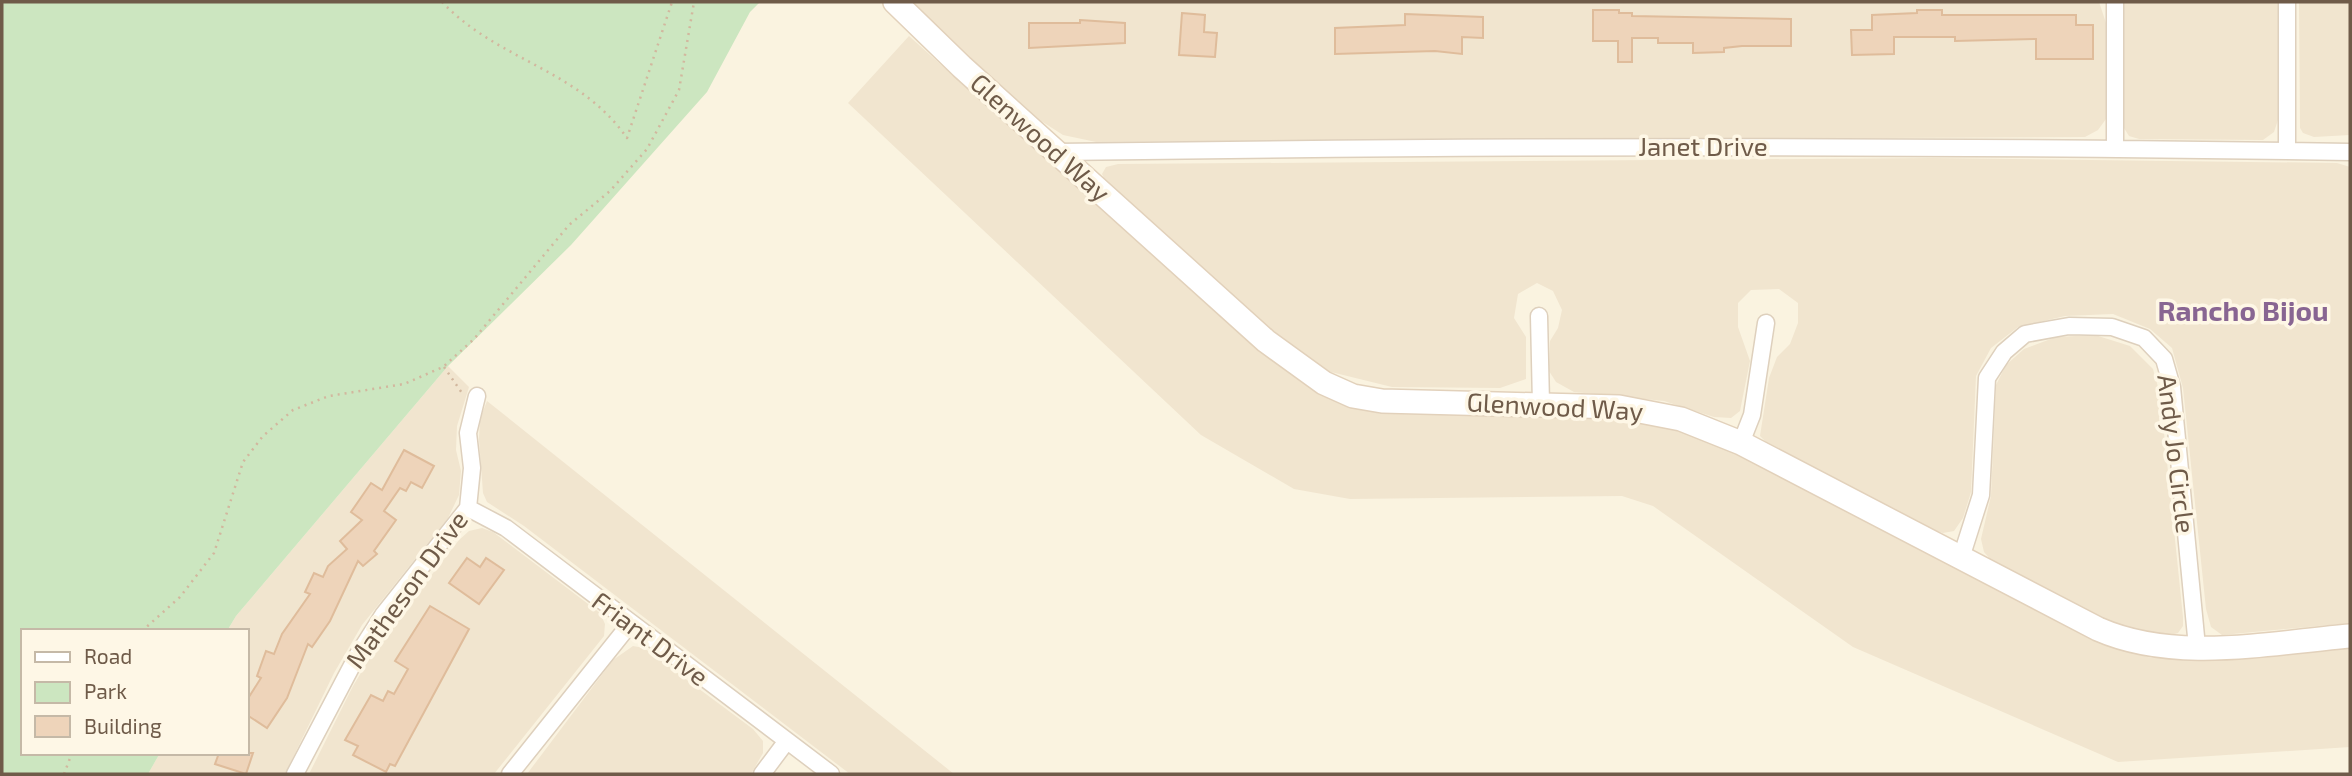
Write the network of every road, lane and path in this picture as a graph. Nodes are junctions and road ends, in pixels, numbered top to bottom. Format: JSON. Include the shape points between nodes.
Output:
{"nodes":[{"id":1,"x":442,"y":2,"type":"edge"},
{"id":2,"x":672,"y":2,"type":"edge"},
{"id":3,"x":694,"y":2,"type":"edge"},
{"id":4,"x":895,"y":2,"type":"edge"},
{"id":5,"x":2115,"y":2,"type":"edge"},
{"id":6,"x":2287,"y":2,"type":"edge"},
{"id":7,"x":2115,"y":149,"type":"junction"},
{"id":8,"x":2287,"y":151,"type":"junction"},
{"id":9,"x":1056,"y":152,"type":"junction"},
{"id":10,"x":2350,"y":152,"type":"edge"},
{"id":11,"x":1539,"y":316,"type":"dead end"},
{"id":12,"x":1766,"y":323,"type":"dead end"},
{"id":13,"x":443,"y":367,"type":"junction"},
{"id":14,"x":476,"y":401,"type":"joint"},
{"id":15,"x":1541,"y":404,"type":"junction"},
{"id":16,"x":1741,"y":443,"type":"junction"},
{"id":17,"x":468,"y":508,"type":"junction"},
{"id":18,"x":1961,"y":558,"type":"junction"},
{"id":19,"x":630,"y":624,"type":"junction"},
{"id":20,"x":144,"y":629,"type":"edge"},
{"id":21,"x":2350,"y":636,"type":"edge"},
{"id":22,"x":2197,"y":647,"type":"junction"},
{"id":23,"x":786,"y":742,"type":"junction"},
{"id":24,"x":71,"y":755,"type":"edge"},
{"id":25,"x":64,"y":774,"type":"edge"},
{"id":26,"x":295,"y":774,"type":"edge"},
{"id":27,"x":510,"y":774,"type":"edge"},
{"id":28,"x":762,"y":774,"type":"edge"},
{"id":29,"x":831,"y":774,"type":"edge"}],
"edges":[{"from":1,"to":2,"type":"path","via":[[462,23],[514,56],[564,78],[611,115],[627,138]]},
{"from":3,"to":13,"type":"path","via":[[679,90],[648,149],[610,191],[569,225],[481,331]]},
{"from":4,"to":9,"type":"street","name":"Glenwood Way"},
{"from":5,"to":7,"type":"street"},
{"from":6,"to":8,"type":"street"},
{"from":7,"to":8,"type":"street","name":"Janet Drive"},
{"from":7,"to":9,"type":"street","name":"Janet Drive","via":[[1443,146]]},
{"from":8,"to":10,"type":"street","name":"Janet Drive"},
{"from":9,"to":15,"type":"street","name":"Glenwood Way","via":[[1266,341],[1324,383],[1353,396],[1382,401]]},
{"from":11,"to":15,"type":"street"},
{"from":12,"to":16,"type":"street","via":[[1752,415]]},
{"from":13,"to":14,"type":"path","via":[[455,386]]},
{"from":13,"to":20,"type":"path","via":[[404,384],[329,396],[293,410],[263,436],[243,462],[214,553],[180,597]]},
{"from":14,"to":17,"type":"street","name":"Matheson Drive","via":[[468,433],[472,479]]},
{"from":15,"to":16,"type":"street","name":"Glenwood Way","via":[[1653,411]]},
{"from":16,"to":18,"type":"street","name":"Glenwood Way"},
{"from":17,"to":19,"type":"street","name":"Friant Drive","via":[[506,528]]},
{"from":17,"to":26,"type":"street","name":"Matheson Drive","via":[[383,615]]},
{"from":18,"to":22,"type":"street","name":"Glenwood Way","via":[[2119,638],[2159,647]]},
{"from":18,"to":22,"type":"street","name":"Andy Jo Circle","via":[[1981,495],[1987,378],[2004,352],[2025,334],[2069,327],[2112,327],[2144,338],[2164,359],[2172,387]]},
{"from":19,"to":23,"type":"street","name":"Friant Drive"},
{"from":19,"to":27,"type":"street"},
{"from":21,"to":22,"type":"street","name":"Glenwood Way"},
{"from":23,"to":28,"type":"street"},
{"from":23,"to":29,"type":"street","name":"Friant Drive"},
{"from":24,"to":25,"type":"path"}]}
